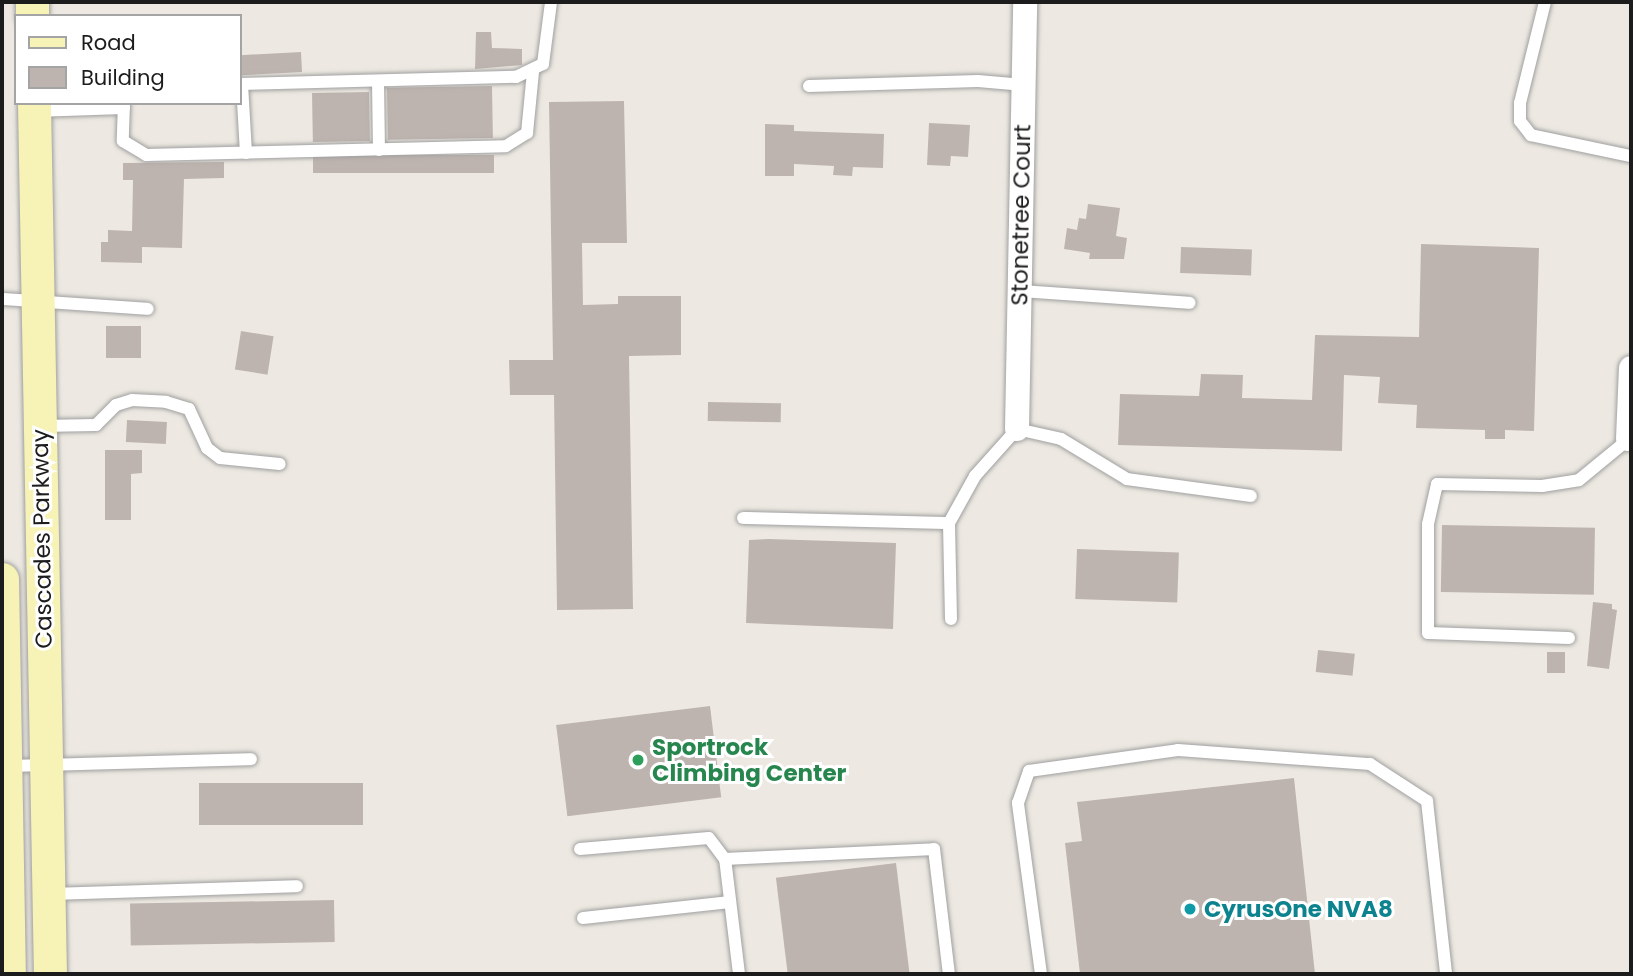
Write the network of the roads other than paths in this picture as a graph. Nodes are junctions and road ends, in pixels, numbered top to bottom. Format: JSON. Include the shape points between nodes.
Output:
{"nodes":[{"id":1,"x":551,"y":2,"type":"edge"},
{"id":2,"x":1025,"y":2,"type":"edge"},
{"id":3,"x":1545,"y":2,"type":"edge"},
{"id":4,"x":533,"y":72,"type":"junction"},
{"id":5,"x":378,"y":80,"type":"junction"},
{"id":6,"x":242,"y":84,"type":"edge"},
{"id":7,"x":1024,"y":85,"type":"junction"},
{"id":8,"x":809,"y":86,"type":"dead end"},
{"id":9,"x":242,"y":98,"type":"edge"},
{"id":10,"x":124,"y":106,"type":"edge"},
{"id":11,"x":34,"y":107,"type":"edge"},
{"id":12,"x":379,"y":150,"type":"junction"},
{"id":13,"x":246,"y":153,"type":"junction"},
{"id":14,"x":1631,"y":156,"type":"edge"},
{"id":15,"x":1020,"y":291,"type":"junction"},
{"id":16,"x":2,"y":299,"type":"edge"},
{"id":17,"x":37,"y":301,"type":"junction"},
{"id":18,"x":1190,"y":303,"type":"dead end"},
{"id":19,"x":148,"y":309,"type":"dead end"},
{"id":20,"x":1631,"y":368,"type":"edge"},
{"id":21,"x":40,"y":426,"type":"junction"},
{"id":22,"x":1017,"y":429,"type":"junction"},
{"id":23,"x":1630,"y":440,"type":"edge"},
{"id":24,"x":280,"y":464,"type":"dead end"},
{"id":25,"x":1251,"y":496,"type":"dead end"},
{"id":26,"x":743,"y":518,"type":"dead end"},
{"id":27,"x":949,"y":523,"type":"junction"},
{"id":28,"x":2,"y":579,"type":"edge"},
{"id":29,"x":951,"y":619,"type":"dead end"},
{"id":30,"x":1569,"y":638,"type":"dead end"},
{"id":31,"x":251,"y":759,"type":"dead end"},
{"id":32,"x":46,"y":763,"type":"junction"},
{"id":33,"x":5,"y":766,"type":"junction"},
{"id":34,"x":580,"y":849,"type":"dead end"},
{"id":35,"x":725,"y":859,"type":"junction"},
{"id":36,"x":297,"y":887,"type":"dead end"},
{"id":37,"x":49,"y":894,"type":"junction"},
{"id":38,"x":730,"y":902,"type":"junction"},
{"id":39,"x":583,"y":918,"type":"dead end"},
{"id":40,"x":9,"y":974,"type":"edge"},
{"id":41,"x":50,"y":974,"type":"edge"},
{"id":42,"x":739,"y":974,"type":"edge"},
{"id":43,"x":949,"y":974,"type":"edge"},
{"id":44,"x":1041,"y":974,"type":"edge"},
{"id":45,"x":1446,"y":974,"type":"edge"}],
"edges":[{"from":1,"to":4,"type":"lane","via":[[543,64]]},
{"from":2,"to":7,"type":"street","name":"Stonetree Court"},
{"from":3,"to":14,"type":"lane","via":[[1520,103],[1520,121],[1531,135]]},
{"from":4,"to":5,"type":"lane","via":[[516,77]]},
{"from":4,"to":12,"type":"lane","via":[[527,133],[506,146]]},
{"from":5,"to":6,"type":"lane"},
{"from":5,"to":12,"type":"lane"},
{"from":7,"to":8,"type":"lane","via":[[978,81]]},
{"from":7,"to":15,"type":"street","name":"Stonetree Court"},
{"from":9,"to":13,"type":"lane"},
{"from":10,"to":11,"type":"lane"},
{"from":10,"to":13,"type":"lane","via":[[123,141],[146,155]]},
{"from":11,"to":17,"type":"main road","name":"Cascades Parkway"},
{"from":12,"to":13,"type":"lane"},
{"from":15,"to":18,"type":"lane"},
{"from":15,"to":22,"type":"street","name":"Stonetree Court"},
{"from":16,"to":17,"type":"lane"},
{"from":17,"to":19,"type":"lane"},
{"from":17,"to":21,"type":"main road","name":"Cascades Parkway"},
{"from":20,"to":23,"type":"street"},
{"from":21,"to":24,"type":"lane","via":[[96,425],[116,405],[132,400],[166,402],[189,409],[207,448],[220,458]]},
{"from":21,"to":32,"type":"main road","name":"Cascades Parkway"},
{"from":22,"to":25,"type":"lane","via":[[1061,439],[1127,479]]},
{"from":22,"to":27,"type":"lane","via":[[975,475]]},
{"from":23,"to":30,"type":"lane","via":[[1579,480],[1542,486],[1437,484],[1429,524],[1428,633]]},
{"from":26,"to":27,"type":"lane"},
{"from":27,"to":29,"type":"lane"},
{"from":28,"to":33,"type":"main road","name":"Cascades Parkway"},
{"from":31,"to":32,"type":"lane"},
{"from":32,"to":33,"type":"lane"},
{"from":32,"to":37,"type":"main road","name":"Cascades Parkway"},
{"from":33,"to":40,"type":"main road","name":"Cascades Parkway"},
{"from":34,"to":35,"type":"lane","via":[[709,838]]},
{"from":35,"to":38,"type":"lane"},
{"from":35,"to":43,"type":"lane","via":[[934,849]]},
{"from":36,"to":37,"type":"lane"},
{"from":37,"to":41,"type":"main road","name":"Cascades Parkway"},
{"from":38,"to":39,"type":"lane"},
{"from":38,"to":42,"type":"lane"},
{"from":44,"to":45,"type":"lane","via":[[1018,803],[1029,771],[1178,750],[1370,764],[1427,802]]}]}
